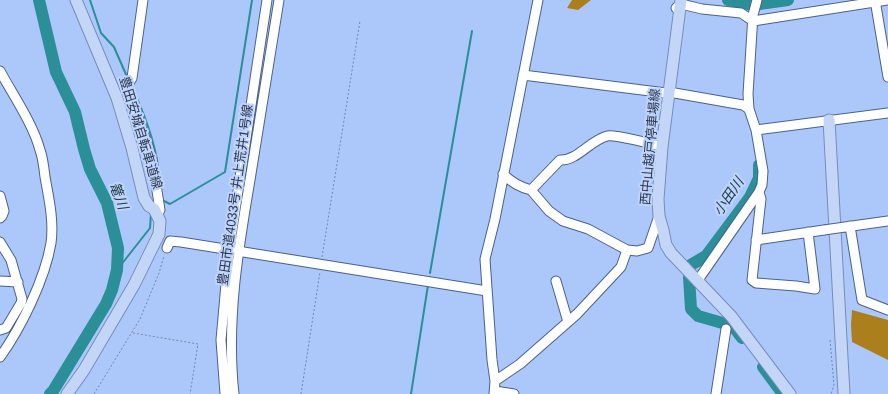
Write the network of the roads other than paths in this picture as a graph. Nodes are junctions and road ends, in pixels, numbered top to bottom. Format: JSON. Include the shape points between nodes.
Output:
{"nodes":[{"id":1,"x":76,"y":0,"type":"edge"},
{"id":2,"x":143,"y":0,"type":"edge"},
{"id":3,"x":267,"y":0,"type":"edge"},
{"id":4,"x":279,"y":0,"type":"edge"},
{"id":5,"x":538,"y":0,"type":"edge"},
{"id":6,"x":757,"y":0,"type":"edge"},
{"id":7,"x":888,"y":0,"type":"edge"},
{"id":8,"x":875,"y":1,"type":"edge"},
{"id":9,"x":679,"y":4,"type":"edge"},
{"id":10,"x":752,"y":21,"type":"junction"},
{"id":11,"x":0,"y":71,"type":"edge"},
{"id":12,"x":523,"y":75,"type":"junction"},
{"id":13,"x":888,"y":77,"type":"edge"},
{"id":14,"x":669,"y":92,"type":"junction"},
{"id":15,"x":749,"y":109,"type":"junction"},
{"id":16,"x":888,"y":113,"type":"edge"},
{"id":17,"x":829,"y":120,"type":"junction"},
{"id":18,"x":756,"y":130,"type":"junction"},
{"id":19,"x":662,"y":146,"type":"junction"},
{"id":20,"x":503,"y":174,"type":"junction"},
{"id":21,"x":531,"y":190,"type":"junction"},
{"id":22,"x":759,"y":192,"type":"junction"},
{"id":23,"x":0,"y":196,"type":"edge"},
{"id":24,"x":160,"y":210,"type":"dead end"},
{"id":25,"x":659,"y":216,"type":"junction"},
{"id":26,"x":0,"y":218,"type":"edge"},
{"id":27,"x":888,"y":221,"type":"edge"},
{"id":28,"x":848,"y":227,"type":"junction"},
{"id":29,"x":808,"y":232,"type":"junction"},
{"id":30,"x":756,"y":240,"type":"junction"},
{"id":31,"x":0,"y":242,"type":"edge"},
{"id":32,"x":167,"y":248,"type":"road end"},
{"id":33,"x":627,"y":250,"type":"junction"},
{"id":34,"x":233,"y":251,"type":"junction"},
{"id":35,"x":698,"y":280,"type":"junction"},
{"id":36,"x":0,"y":281,"type":"edge"},
{"id":37,"x":556,"y":281,"type":"dead end"},
{"id":38,"x":18,"y":282,"type":"junction"},
{"id":39,"x":487,"y":292,"type":"junction"},
{"id":40,"x":888,"y":310,"type":"edge"},
{"id":41,"x":568,"y":322,"type":"junction"},
{"id":42,"x":726,"y":329,"type":"dead end"},
{"id":43,"x":0,"y":330,"type":"edge"},
{"id":44,"x":0,"y":357,"type":"edge"},
{"id":45,"x":495,"y":381,"type":"junction"},
{"id":46,"x":495,"y":392,"type":"edge"},
{"id":47,"x":67,"y":394,"type":"edge"},
{"id":48,"x":225,"y":394,"type":"edge"},
{"id":49,"x":234,"y":394,"type":"edge"},
{"id":50,"x":514,"y":394,"type":"edge"},
{"id":51,"x":716,"y":394,"type":"edge"},
{"id":52,"x":790,"y":394,"type":"edge"},
{"id":53,"x":844,"y":394,"type":"edge"}],
"edges":[{"from":1,"to":47,"type":"main road","name":"豊田安城自転車道線","via":[[117,98],[144,198],[160,221],[159,234],[134,285]]},
{"from":2,"to":24,"type":"street","via":[[129,82],[152,159]]},
{"from":3,"to":34,"type":"street","name":"豊田市道4033号 井上荒井1号線"},
{"from":4,"to":34,"type":"street","name":"豊田市道4033号 井上荒井1号線"},
{"from":5,"to":12,"type":"street"},
{"from":6,"to":10,"type":"street"},
{"from":7,"to":8,"type":"street"},
{"from":8,"to":10,"type":"street"},
{"from":8,"to":13,"type":"street"},
{"from":9,"to":10,"type":"street","via":[[741,13]]},
{"from":9,"to":14,"type":"main road","name":"西中山越戸停車場線","via":[[678,36]]},
{"from":10,"to":15,"type":"street"},
{"from":11,"to":44,"type":"street","via":[[40,150],[52,222],[49,250],[34,296]]},
{"from":12,"to":14,"type":"street"},
{"from":12,"to":20,"type":"street"},
{"from":14,"to":15,"type":"street","via":[[743,105]]},
{"from":14,"to":19,"type":"main road","name":"西中山越戸停車場線"},
{"from":15,"to":18,"type":"street"},
{"from":16,"to":17,"type":"street"},
{"from":17,"to":18,"type":"street"},
{"from":17,"to":53,"type":"main road"},
{"from":18,"to":22,"type":"street","via":[[763,171]]},
{"from":19,"to":21,"type":"street","via":[[608,136],[589,145],[568,160],[560,160]]},
{"from":19,"to":25,"type":"main road","name":"西中山越戸停車場線"},
{"from":20,"to":21,"type":"street","via":[[511,182]]},
{"from":20,"to":39,"type":"street","via":[[485,259]]},
{"from":21,"to":33,"type":"street","via":[[549,211],[563,220],[588,229]]},
{"from":22,"to":30,"type":"street","via":[[761,199]]},
{"from":22,"to":35,"type":"street"},
{"from":23,"to":26,"type":"street","via":[[4,211]]},
{"from":25,"to":33,"type":"street","via":[[648,248]]},
{"from":25,"to":35,"type":"main road","name":"西中山越戸停車場線","via":[[666,245]]},
{"from":27,"to":28,"type":"street"},
{"from":28,"to":29,"type":"street","bridge":true},
{"from":28,"to":40,"type":"street","via":[[862,300]]},
{"from":29,"to":30,"type":"street"},
{"from":29,"to":30,"type":"street","via":[[815,289],[756,283],[752,280]]},
{"from":31,"to":38,"type":"street","via":[[11,260]]},
{"from":32,"to":34,"type":"street","via":[[170,241]]},
{"from":33,"to":41,"type":"street","via":[[621,267]]},
{"from":34,"to":39,"type":"street"},
{"from":34,"to":48,"type":"street","name":"豊田市道4033号 井上荒井1号線","via":[[221,340]]},
{"from":34,"to":49,"type":"street","name":"豊田市道4033号 井上荒井1号線"},
{"from":35,"to":52,"type":"main road","name":"西中山越戸停車場線","via":[[739,327]]},
{"from":36,"to":38,"type":"street"},
{"from":37,"to":41,"type":"street"},
{"from":38,"to":43,"type":"street","via":[[21,303],[6,328]]},
{"from":39,"to":45,"type":"street"},
{"from":41,"to":45,"type":"street","via":[[520,364]]},
{"from":42,"to":51,"type":"street"},
{"from":45,"to":46,"type":"street"},
{"from":46,"to":50,"type":"street"}]}
